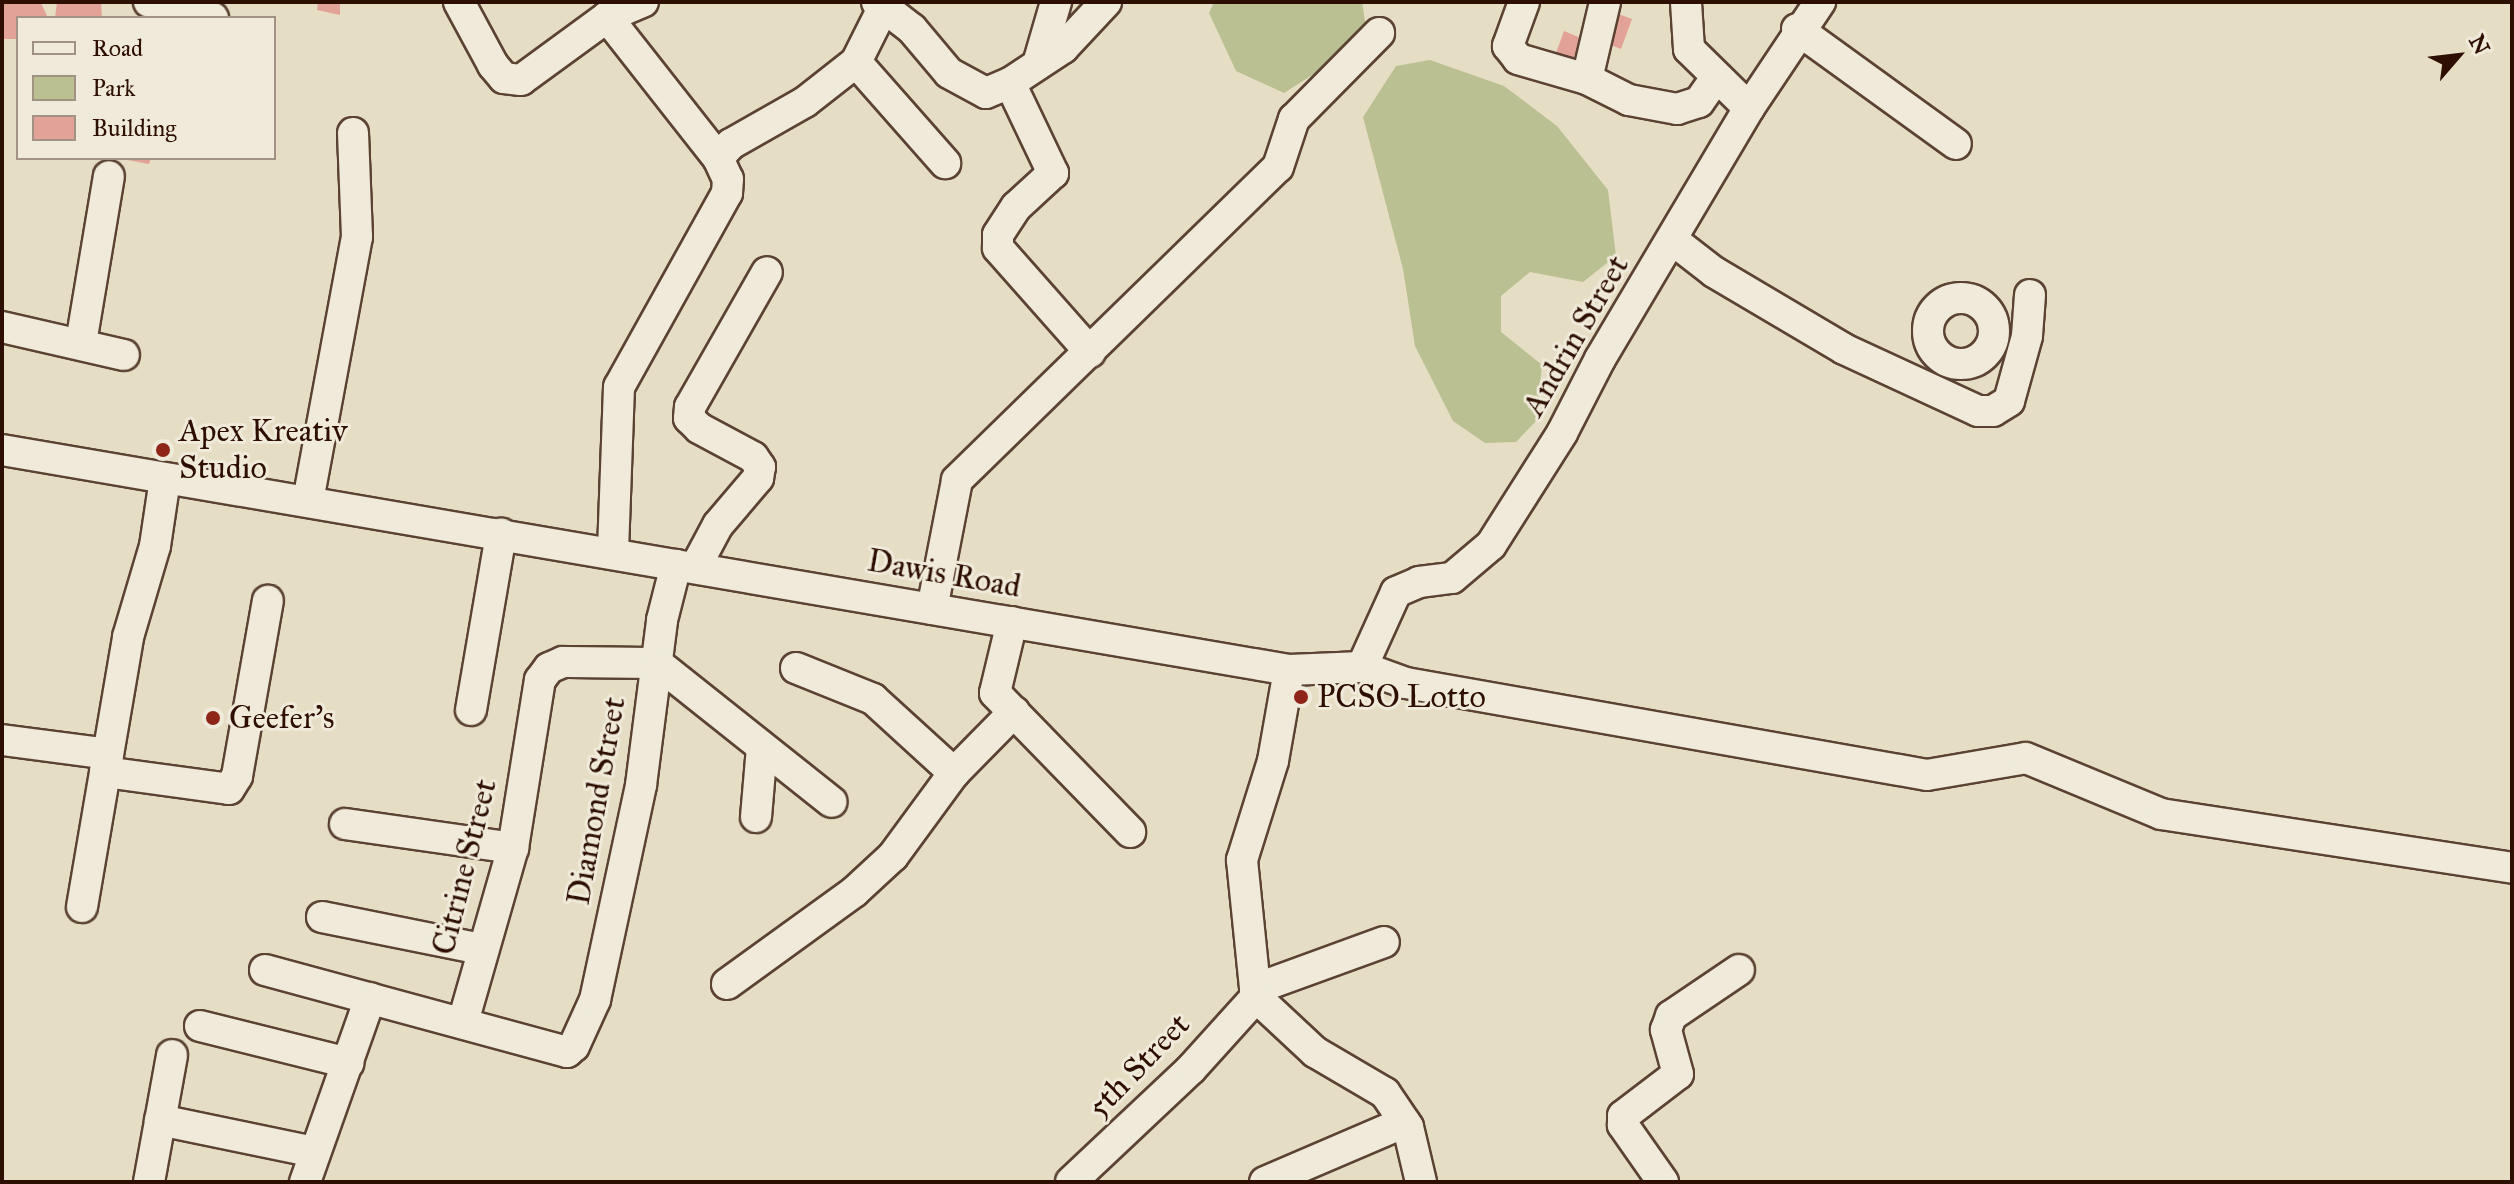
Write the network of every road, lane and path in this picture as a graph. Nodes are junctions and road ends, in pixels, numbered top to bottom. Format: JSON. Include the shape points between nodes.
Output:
{"nodes":[{"id":1,"x":149,"y":2,"type":"edge"},
{"id":2,"x":459,"y":2,"type":"edge"},
{"id":3,"x":643,"y":2,"type":"edge"},
{"id":4,"x":1056,"y":2,"type":"edge"},
{"id":5,"x":1106,"y":2,"type":"edge"},
{"id":6,"x":1524,"y":2,"type":"edge"},
{"id":7,"x":1605,"y":2,"type":"edge"},
{"id":8,"x":1686,"y":2,"type":"edge"},
{"id":9,"x":1820,"y":2,"type":"edge"},
{"id":10,"x":879,"y":6,"type":"edge"},
{"id":11,"x":205,"y":16,"type":"edge"},
{"id":12,"x":607,"y":17,"type":"junction"},
{"id":13,"x":1797,"y":29,"type":"junction"},
{"id":14,"x":1379,"y":33,"type":"dead end"},
{"id":15,"x":856,"y":62,"type":"junction"},
{"id":16,"x":1038,"y":64,"type":"junction"},
{"id":17,"x":1716,"y":78,"type":"junction"},
{"id":18,"x":1587,"y":79,"type":"junction"},
{"id":19,"x":1010,"y":83,"type":"junction"},
{"id":20,"x":1749,"y":108,"type":"junction"},
{"id":21,"x":353,"y":133,"type":"dead end"},
{"id":22,"x":1956,"y":144,"type":"dead end"},
{"id":23,"x":718,"y":158,"type":"junction"},
{"id":24,"x":945,"y":163,"type":"dead end"},
{"id":25,"x":109,"y":176,"type":"dead end"},
{"id":26,"x":1674,"y":241,"type":"junction"},
{"id":27,"x":767,"y":272,"type":"dead end"},
{"id":28,"x":2030,"y":295,"type":"dead end"},
{"id":29,"x":2,"y":327,"type":"edge"},
{"id":30,"x":81,"y":343,"type":"junction"},
{"id":31,"x":1090,"y":352,"type":"junction"},
{"id":32,"x":124,"y":355,"type":"dead end"},
{"id":33,"x":1946,"y":360,"type":"dead end"},
{"id":34,"x":1928,"y":387,"type":"junction"},
{"id":35,"x":2,"y":450,"type":"edge"},
{"id":36,"x":165,"y":479,"type":"junction"},
{"id":37,"x":308,"y":501,"type":"junction"},
{"id":38,"x":501,"y":534,"type":"junction"},
{"id":39,"x":613,"y":554,"type":"junction"},
{"id":40,"x":685,"y":566,"type":"junction"},
{"id":41,"x":268,"y":601,"type":"dead end"},
{"id":42,"x":932,"y":609,"type":"junction"},
{"id":43,"x":1012,"y":622,"type":"junction"},
{"id":44,"x":657,"y":663,"type":"junction"},
{"id":45,"x":1362,"y":667,"type":"junction"},
{"id":46,"x":796,"y":668,"type":"dead end"},
{"id":47,"x":1289,"y":670,"type":"junction"},
{"id":48,"x":471,"y":710,"type":"dead end"},
{"id":49,"x":1014,"y":712,"type":"junction"},
{"id":50,"x":2,"y":740,"type":"edge"},
{"id":51,"x":762,"y":747,"type":"junction"},
{"id":52,"x":106,"y":763,"type":"junction"},
{"id":53,"x":954,"y":773,"type":"junction"},
{"id":54,"x":832,"y":802,"type":"dead end"},
{"id":55,"x":756,"y":817,"type":"dead end"},
{"id":56,"x":345,"y":824,"type":"dead end"},
{"id":57,"x":1130,"y":832,"type":"dead end"},
{"id":58,"x":513,"y":848,"type":"junction"},
{"id":59,"x":2512,"y":868,"type":"edge"},
{"id":60,"x":82,"y":907,"type":"dead end"},
{"id":61,"x":322,"y":917,"type":"dead end"},
{"id":62,"x":1384,"y":942,"type":"dead end"},
{"id":63,"x":480,"y":949,"type":"junction"},
{"id":64,"x":265,"y":970,"type":"dead end"},
{"id":65,"x":1739,"y":970,"type":"dead end"},
{"id":66,"x":727,"y":984,"type":"dead end"},
{"id":67,"x":1255,"y":993,"type":"junction"},
{"id":68,"x":370,"y":998,"type":"junction"},
{"id":69,"x":463,"y":1022,"type":"junction"},
{"id":70,"x":200,"y":1026,"type":"dead end"},
{"id":71,"x":172,"y":1055,"type":"dead end"},
{"id":72,"x":348,"y":1063,"type":"junction"},
{"id":73,"x":160,"y":1120,"type":"junction"},
{"id":74,"x":1405,"y":1122,"type":"junction"},
{"id":75,"x":315,"y":1152,"type":"junction"},
{"id":76,"x":1085,"y":1178,"type":"edge"},
{"id":77,"x":149,"y":1182,"type":"edge"},
{"id":78,"x":305,"y":1182,"type":"edge"},
{"id":79,"x":1265,"y":1182,"type":"edge"},
{"id":80,"x":1421,"y":1182,"type":"edge"},
{"id":81,"x":1663,"y":1182,"type":"edge"}],
"edges":[{"from":1,"to":11,"type":"street"},
{"from":2,"to":12,"type":"street","via":[[493,65],[504,78],[521,80]]},
{"from":3,"to":12,"type":"street"},
{"from":4,"to":16,"type":"street"},
{"from":5,"to":16,"type":"street","via":[[1063,48]]},
{"from":6,"to":18,"type":"street","via":[[1508,46],[1518,59]]},
{"from":7,"to":18,"type":"street"},
{"from":8,"to":17,"type":"street","via":[[1689,49]]},
{"from":9,"to":13,"type":"street","name":"Andrin Street"},
{"from":10,"to":15,"type":"street"},
{"from":10,"to":19,"type":"street","via":[[912,29],[949,73],[986,93]]},
{"from":12,"to":23,"type":"street"},
{"from":13,"to":20,"type":"street","name":"Andrin Street"},
{"from":13,"to":22,"type":"street"},
{"from":14,"to":31,"type":"street","via":[[1294,119],[1278,167]]},
{"from":15,"to":23,"type":"street","via":[[805,102],[731,144]]},
{"from":15,"to":24,"type":"street"},
{"from":16,"to":19,"type":"street"},
{"from":17,"to":18,"type":"street","via":[[1699,102],[1677,109],[1629,100]]},
{"from":17,"to":20,"type":"street"},
{"from":19,"to":31,"type":"street","via":[[1053,173],[1016,207],[998,235],[998,248]]},
{"from":20,"to":26,"type":"street","name":"Andrin Street"},
{"from":21,"to":37,"type":"street","via":[[357,237]]},
{"from":23,"to":39,"type":"street","via":[[728,179],[727,193],[619,387]]},
{"from":25,"to":30,"type":"street"},
{"from":26,"to":34,"type":"street","via":[[1714,272],[1844,349]]},
{"from":26,"to":45,"type":"street","name":"Andrin Street","via":[[1491,545],[1452,578],[1419,582],[1396,592]]},
{"from":27,"to":40,"type":"street","name":"Diamond Street","via":[[690,407],[689,418],[753,457],[760,467],[758,478]]},
{"from":28,"to":34,"type":"street","via":[[2027,336],[2004,406],[1978,411]]},
{"from":29,"to":30,"type":"street"},
{"from":30,"to":32,"type":"street"},
{"from":31,"to":42,"type":"street","via":[[957,480]]},
{"from":33,"to":34,"type":"street"},
{"from":35,"to":36,"type":"street","name":"Dawis Road"},
{"from":36,"to":37,"type":"street","name":"Dawis Road"},
{"from":36,"to":52,"type":"street","via":[[155,546],[128,637]]},
{"from":37,"to":38,"type":"street","name":"Dawis Road"},
{"from":38,"to":39,"type":"street","name":"Dawis Road"},
{"from":38,"to":48,"type":"street"},
{"from":39,"to":40,"type":"street","name":"Dawis Road"},
{"from":40,"to":42,"type":"street","name":"Dawis Road"},
{"from":40,"to":44,"type":"street","name":"Diamond Street"},
{"from":41,"to":52,"type":"street","via":[[237,776],[229,789]]},
{"from":42,"to":43,"type":"street","name":"Dawis Road"},
{"from":43,"to":47,"type":"street","name":"Dawis Road"},
{"from":43,"to":49,"type":"street","via":[[993,684]]},
{"from":44,"to":51,"type":"street"},
{"from":44,"to":58,"type":"street","name":"Citrine Street","via":[[563,662],[540,680]]},
{"from":44,"to":69,"type":"street","name":"Diamond Street","via":[[635,816],[595,1000],[574,1046],[567,1052]]},
{"from":45,"to":47,"type":"street","name":"Dawis Road"},
{"from":45,"to":59,"type":"street","via":[[1406,683],[1927,775],[2026,758],[2161,814]]},
{"from":46,"to":53,"type":"street","via":[[873,699]]},
{"from":47,"to":67,"type":"street","via":[[1273,761],[1242,860]]},
{"from":49,"to":53,"type":"street"},
{"from":49,"to":57,"type":"street"},
{"from":50,"to":52,"type":"street"},
{"from":51,"to":54,"type":"street"},
{"from":51,"to":55,"type":"street"},
{"from":52,"to":60,"type":"street"},
{"from":53,"to":66,"type":"street","via":[[893,856],[854,892]]},
{"from":56,"to":58,"type":"street"},
{"from":58,"to":63,"type":"street","name":"Citrine Street"},
{"from":61,"to":63,"type":"street"},
{"from":62,"to":67,"type":"street"},
{"from":63,"to":69,"type":"street","name":"Citrine Street"},
{"from":64,"to":68,"type":"street"},
{"from":65,"to":81,"type":"street","via":[[1671,1016],[1666,1030],[1678,1074],[1623,1116],[1623,1125]]},
{"from":67,"to":74,"type":"street","via":[[1315,1052],[1385,1093]]},
{"from":67,"to":76,"type":"street","name":"5th Street","via":[[1191,1069]]},
{"from":68,"to":69,"type":"street"},
{"from":68,"to":72,"type":"street"},
{"from":70,"to":72,"type":"street"},
{"from":71,"to":73,"type":"street"},
{"from":72,"to":75,"type":"street"},
{"from":73,"to":75,"type":"street"},
{"from":73,"to":77,"type":"street"},
{"from":74,"to":79,"type":"street"},
{"from":74,"to":80,"type":"street"},
{"from":75,"to":78,"type":"street"}]}
